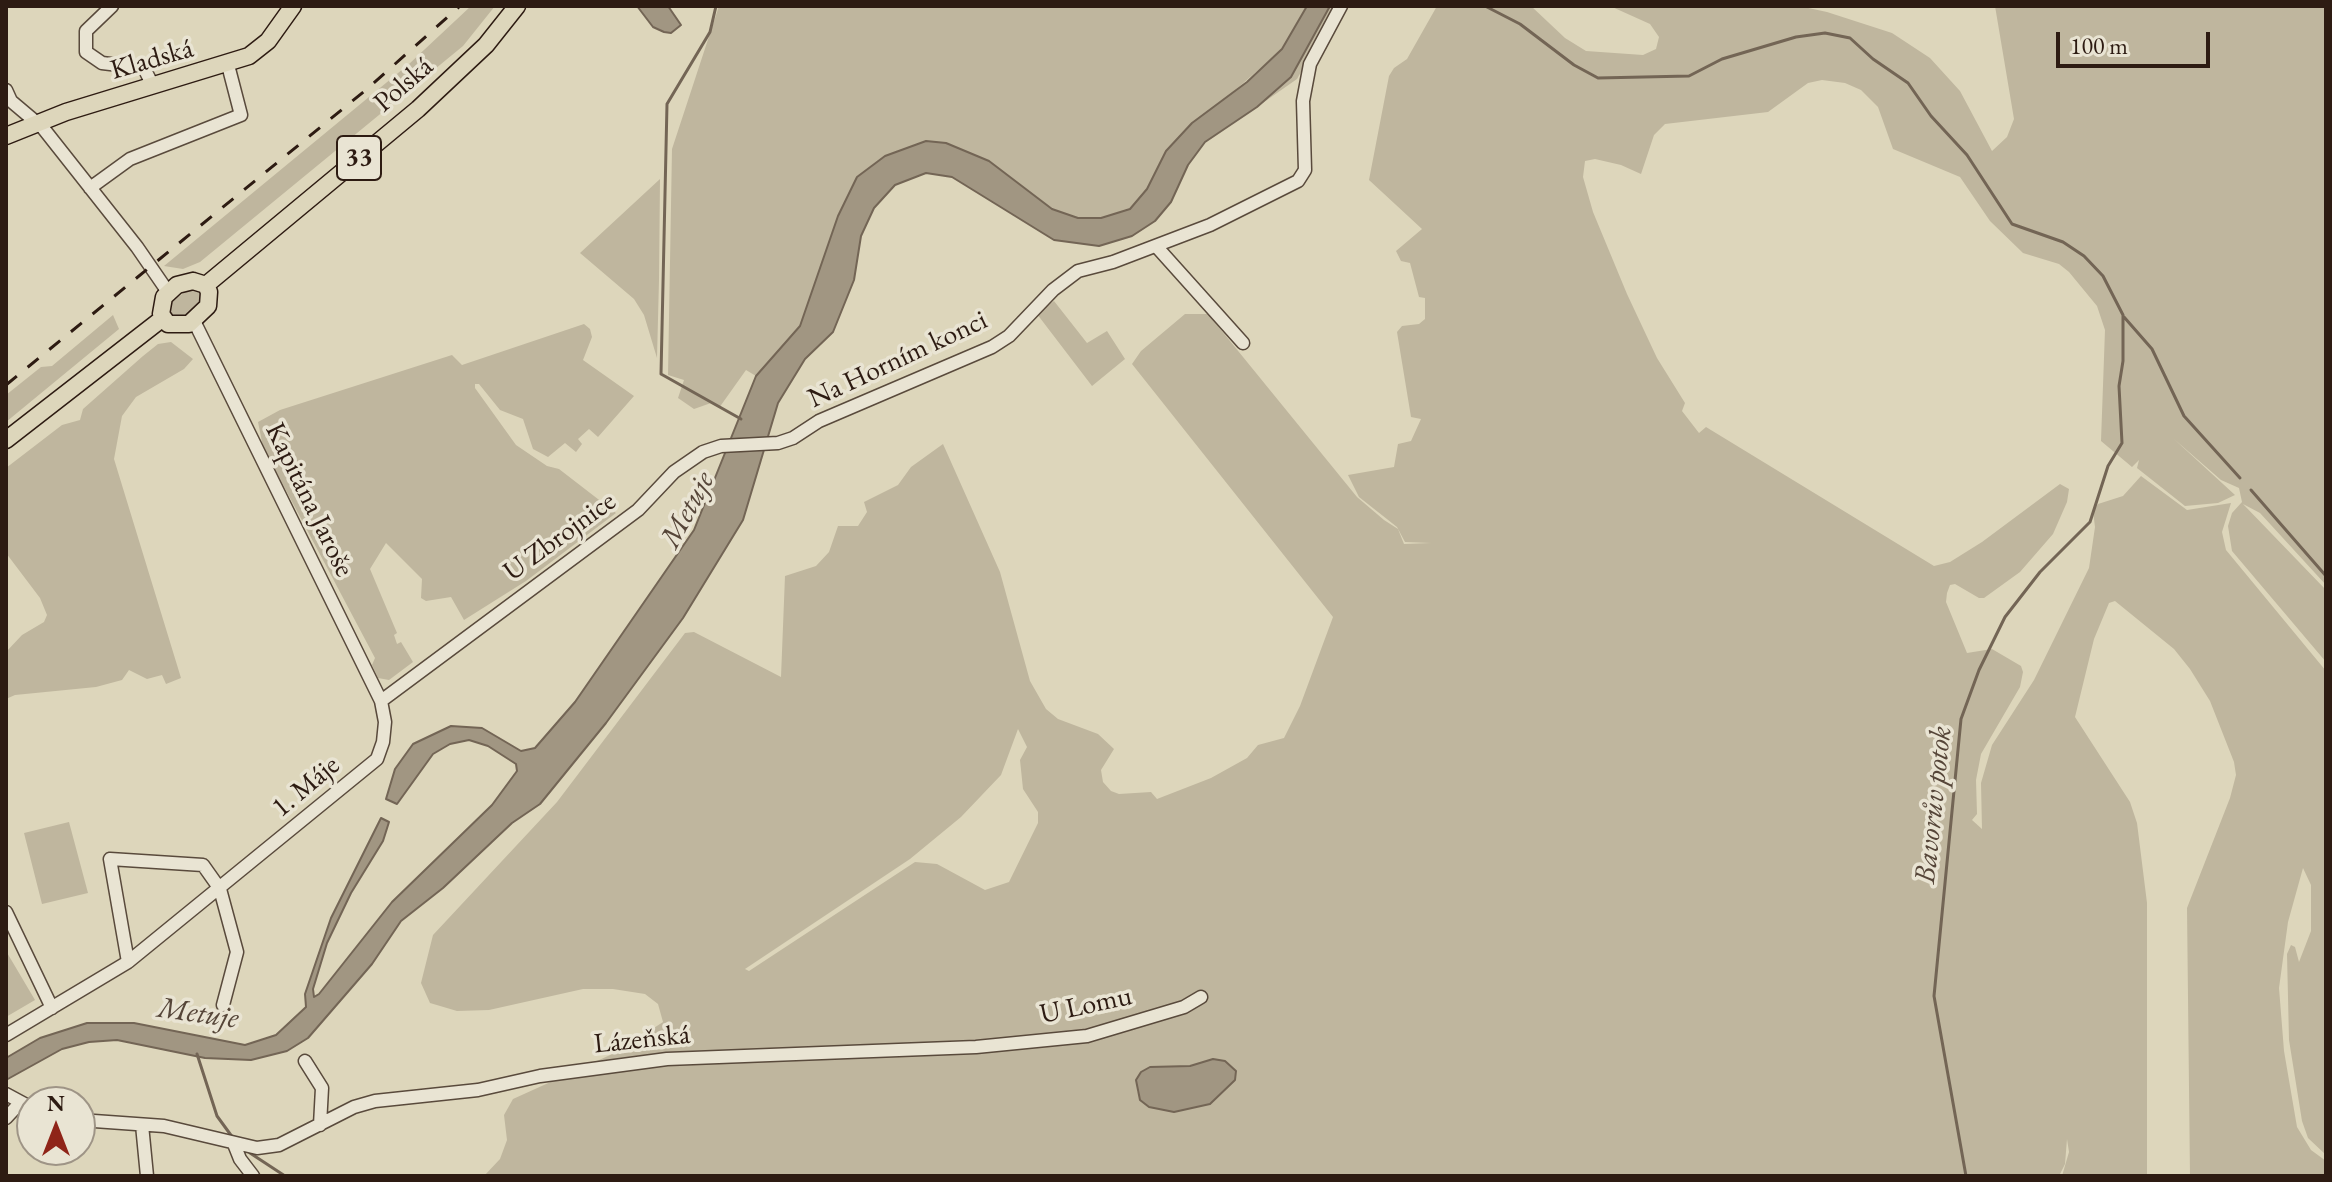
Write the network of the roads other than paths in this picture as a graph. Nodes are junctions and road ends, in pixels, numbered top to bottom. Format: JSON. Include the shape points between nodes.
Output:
{"nodes":[{"id":1,"x":112,"y":6,"type":"edge"},
{"id":2,"x":293,"y":6,"type":"edge"},
{"id":3,"x":517,"y":6,"type":"edge"},
{"id":4,"x":1341,"y":6,"type":"edge"},
{"id":5,"x":228,"y":65,"type":"junction"},
{"id":6,"x":153,"y":86,"type":"junction"},
{"id":7,"x":6,"y":90,"type":"edge"},
{"id":8,"x":34,"y":122,"type":"junction"},
{"id":9,"x":6,"y":136,"type":"edge"},
{"id":10,"x":90,"y":188,"type":"junction"},
{"id":11,"x":1156,"y":246,"type":"junction"},
{"id":12,"x":206,"y":285,"type":"junction"},
{"id":13,"x":168,"y":292,"type":"junction"},
{"id":14,"x":163,"y":318,"type":"junction"},
{"id":15,"x":194,"y":321,"type":"junction"},
{"id":16,"x":1243,"y":343,"type":"dead end"},
{"id":17,"x":6,"y":440,"type":"edge"},
{"id":18,"x":778,"y":443,"type":"joint"},
{"id":19,"x":381,"y":701,"type":"junction"},
{"id":20,"x":220,"y":889,"type":"junction"},
{"id":21,"x":6,"y":912,"type":"edge"},
{"id":22,"x":128,"y":962,"type":"junction"},
{"id":23,"x":1201,"y":997,"type":"dead end"},
{"id":24,"x":223,"y":1005,"type":"dead end"},
{"id":25,"x":52,"y":1008,"type":"junction"},
{"id":26,"x":6,"y":1035,"type":"edge"},
{"id":27,"x":976,"y":1047,"type":"joint"},
{"id":28,"x":305,"y":1061,"type":"dead end"},
{"id":29,"x":11,"y":1098,"type":"edge"},
{"id":30,"x":6,"y":1118,"type":"edge"},
{"id":31,"x":96,"y":1121,"type":"edge"},
{"id":32,"x":142,"y":1125,"type":"junction"},
{"id":33,"x":320,"y":1125,"type":"junction"},
{"id":34,"x":234,"y":1144,"type":"junction"},
{"id":35,"x":147,"y":1176,"type":"edge"},
{"id":36,"x":253,"y":1176,"type":"edge"}],
"edges":[{"from":1,"to":6,"type":"street","via":[[86,31],[86,52],[102,63],[144,68]]},
{"from":2,"to":5,"type":"main road","name":"Kladská","via":[[268,41]]},
{"from":3,"to":12,"type":"main road","name":"Polská","number":"33","via":[[486,45],[418,109]]},
{"from":4,"to":11,"type":"street","name":"Na Horním konci","via":[[1310,64],[1303,101],[1305,170],[1298,181]]},
{"from":5,"to":6,"type":"main road","name":"Kladská"},
{"from":5,"to":10,"type":"street","via":[[241,115],[130,159]]},
{"from":6,"to":8,"type":"main road","name":"Kladská"},
{"from":7,"to":8,"type":"street"},
{"from":8,"to":9,"type":"main road","name":"Kladská"},
{"from":8,"to":10,"type":"street"},
{"from":10,"to":13,"type":"street"},
{"from":11,"to":16,"type":"street"},
{"from":11,"to":18,"type":"street","name":"Na Horním konci","via":[[1066,279],[992,347]]},
{"from":12,"to":13,"type":"main road","via":[[186,281]]},
{"from":12,"to":15,"type":"main road","via":[[208,306]]},
{"from":13,"to":14,"type":"main road"},
{"from":14,"to":15,"type":"main road","via":[[174,326]]},
{"from":14,"to":17,"type":"main road"},
{"from":15,"to":19,"type":"street","name":"Kapitána Jaroše"},
{"from":18,"to":19,"type":"street","name":"U Zbrojnice","via":[[703,452],[674,472],[638,510]]},
{"from":19,"to":20,"type":"street","name":"1. Máje","via":[[385,722],[377,759]]},
{"from":20,"to":22,"type":"street","name":"1. Máje"},
{"from":20,"to":22,"type":"street","via":[[203,865],[110,859]]},
{"from":20,"to":24,"type":"street","via":[[237,952]]},
{"from":21,"to":25,"type":"street"},
{"from":22,"to":25,"type":"street","name":"1. Máje"},
{"from":23,"to":27,"type":"street","name":"U Lomu","via":[[1087,1036]]},
{"from":25,"to":26,"type":"street","name":"1. Máje"},
{"from":27,"to":33,"type":"street","name":"Lázeňská","via":[[667,1059],[375,1101]]},
{"from":28,"to":33,"type":"street","via":[[322,1088]]},
{"from":29,"to":30,"type":"street"},
{"from":31,"to":32,"type":"street","name":"Lázeňská"},
{"from":32,"to":34,"type":"street","name":"Lázeňská"},
{"from":32,"to":35,"type":"street"},
{"from":33,"to":34,"type":"street","name":"Lázeňská","via":[[279,1145]]},
{"from":34,"to":36,"type":"street"}]}
